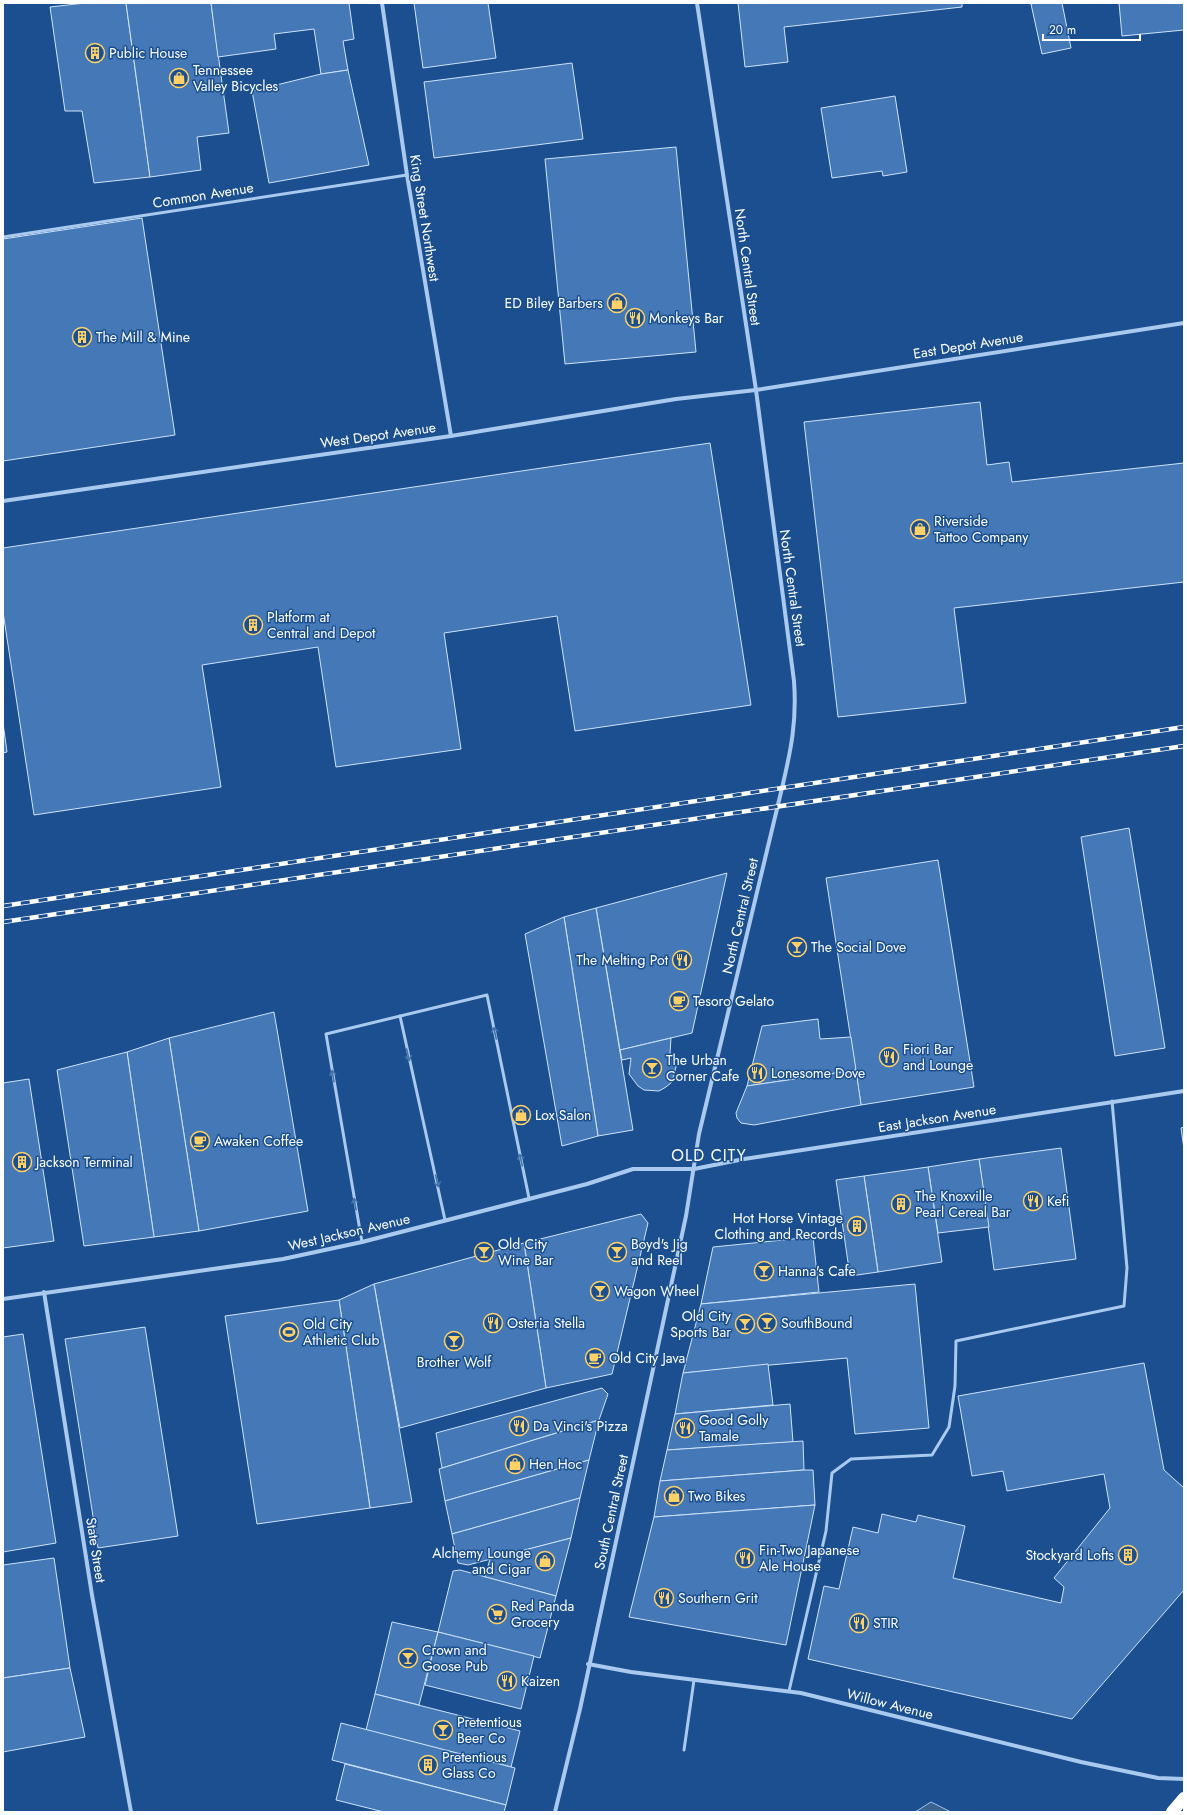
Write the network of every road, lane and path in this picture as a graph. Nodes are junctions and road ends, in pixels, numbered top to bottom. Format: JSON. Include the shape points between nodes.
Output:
{"nodes":[{"id":1,"x":382,"y":3,"type":"edge"},
{"id":2,"x":697,"y":3,"type":"edge"},
{"id":3,"x":407,"y":175,"type":"junction"},
{"id":4,"x":3,"y":237,"type":"edge"},
{"id":5,"x":1184,"y":323,"type":"edge"},
{"id":6,"x":756,"y":390,"type":"junction"},
{"id":7,"x":451,"y":436,"type":"junction"},
{"id":8,"x":3,"y":501,"type":"edge"},
{"id":9,"x":400,"y":1016,"type":"junction"},
{"id":10,"x":1184,"y":1091,"type":"edge"},
{"id":11,"x":1112,"y":1101,"type":"junction"},
{"id":12,"x":694,"y":1169,"type":"junction"},
{"id":13,"x":529,"y":1198,"type":"junction"},
{"id":14,"x":445,"y":1220,"type":"junction"},
{"id":15,"x":362,"y":1242,"type":"junction"},
{"id":16,"x":44,"y":1292,"type":"junction"},
{"id":17,"x":3,"y":1299,"type":"edge"},
{"id":18,"x":588,"y":1664,"type":"junction"},
{"id":19,"x":694,"y":1680,"type":"junction"},
{"id":20,"x":789,"y":1692,"type":"junction"},
{"id":21,"x":684,"y":1750,"type":"dead end"},
{"id":22,"x":1184,"y":1779,"type":"edge"},
{"id":23,"x":1184,"y":1798,"type":"edge"},
{"id":24,"x":131,"y":1812,"type":"edge"},
{"id":25,"x":555,"y":1812,"type":"edge"},
{"id":26,"x":1172,"y":1812,"type":"edge"}],
"edges":[{"from":1,"to":3,"type":"street","name":"King Street Northwest"},
{"from":2,"to":6,"type":"street","name":"North Central Street"},
{"from":3,"to":4,"type":"lane","name":"Common Avenue"},
{"from":3,"to":7,"type":"street","name":"King Street Northwest"},
{"from":5,"to":6,"type":"street","name":"East Depot Avenue"},
{"from":6,"to":7,"type":"street","name":"West Depot Avenue","via":[[676,399]]},
{"from":6,"to":12,"type":"street","name":"North Central Street","via":[[796,708],[790,754],[699,1134]]},
{"from":7,"to":8,"type":"street","name":"West Depot Avenue"},
{"from":13,"to":9,"type":"lane","one_way":true,"via":[[487,995]]},
{"from":9,"to":14,"type":"lane","one_way":true},
{"from":15,"to":9,"type":"lane","one_way":true,"via":[[326,1034]]},
{"from":10,"to":11,"type":"street","name":"East Jackson Avenue"},
{"from":11,"to":12,"type":"street","name":"East Jackson Avenue"},
{"from":11,"to":20,"type":"lane","via":[[1127,1268],[1124,1306],[956,1342],[955,1386],[949,1427],[932,1455],[851,1460],[832,1473],[826,1531]]},
{"from":12,"to":13,"type":"street","name":"West Jackson Avenue","via":[[633,1169],[587,1184]]},
{"from":12,"to":18,"type":"street","name":"South Central Street"},
{"from":13,"to":14,"type":"street","name":"West Jackson Avenue"},
{"from":14,"to":15,"type":"street","name":"West Jackson Avenue"},
{"from":15,"to":16,"type":"street","name":"West Jackson Avenue","via":[[284,1259]]},
{"from":16,"to":17,"type":"street","name":"West Jackson Avenue"},
{"from":16,"to":24,"type":"street","name":"State Street","via":[[92,1595]]},
{"from":18,"to":19,"type":"street","name":"Willow Avenue"},
{"from":18,"to":25,"type":"street","name":"South Central Street"},
{"from":19,"to":20,"type":"street","name":"Willow Avenue"},
{"from":19,"to":21,"type":"lane"},
{"from":20,"to":22,"type":"street","name":"Willow Avenue","via":[[1081,1762],[1158,1778]]},
{"from":23,"to":26,"type":"highway"}]}
